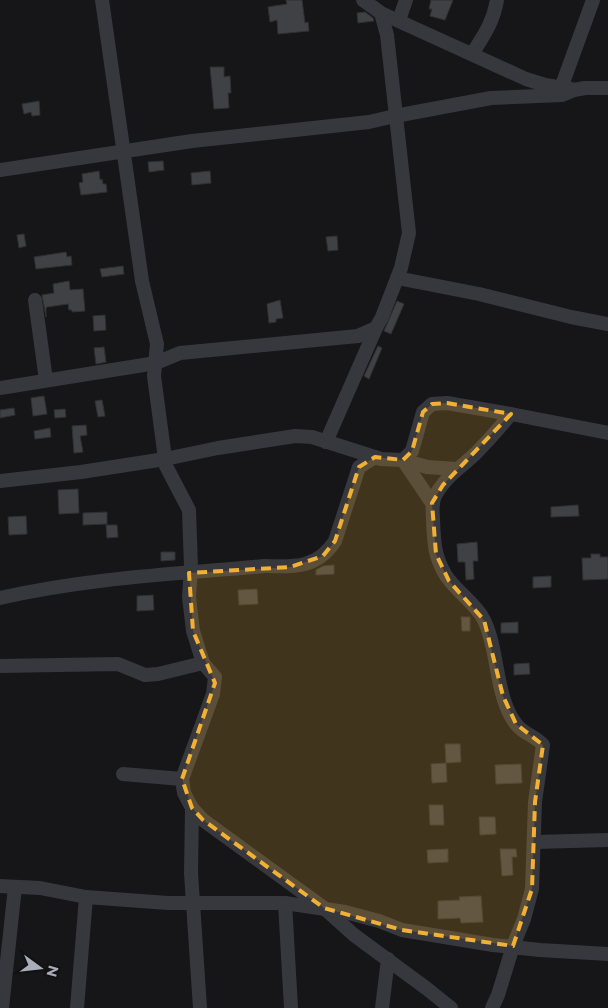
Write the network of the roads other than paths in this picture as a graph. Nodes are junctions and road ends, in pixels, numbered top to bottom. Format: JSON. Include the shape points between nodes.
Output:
{"nodes":[{"id":1,"x":102,"y":0,"type":"edge"},
{"id":2,"x":363,"y":0,"type":"edge"},
{"id":3,"x":406,"y":0,"type":"edge"},
{"id":4,"x":497,"y":0,"type":"edge"},
{"id":5,"x":593,"y":0,"type":"edge"},
{"id":6,"x":392,"y":17,"type":"junction"},
{"id":7,"x":472,"y":54,"type":"junction"},
{"id":8,"x":608,"y":88,"type":"edge"},
{"id":9,"x":558,"y":90,"type":"junction"},
{"id":10,"x":395,"y":116,"type":"junction"},
{"id":11,"x":123,"y":153,"type":"junction"},
{"id":12,"x":0,"y":170,"type":"edge"},
{"id":13,"x":397,"y":278,"type":"junction"},
{"id":14,"x":35,"y":300,"type":"dead end"},
{"id":15,"x":608,"y":324,"type":"edge"},
{"id":16,"x":376,"y":328,"type":"junction"},
{"id":17,"x":156,"y":363,"type":"junction"},
{"id":18,"x":46,"y":380,"type":"junction"},
{"id":19,"x":0,"y":388,"type":"edge"},
{"id":20,"x":511,"y":414,"type":"junction"},
{"id":21,"x":608,"y":433,"type":"edge"},
{"id":22,"x":326,"y":442,"type":"junction"},
{"id":23,"x":353,"y":450,"type":"junction"},
{"id":24,"x":375,"y":457,"type":"junction"},
{"id":25,"x":165,"y":459,"type":"junction"},
{"id":26,"x":403,"y":460,"type":"junction"},
{"id":27,"x":359,"y":467,"type":"junction"},
{"id":28,"x":456,"y":470,"type":"junction"},
{"id":29,"x":0,"y":481,"type":"edge"},
{"id":30,"x":432,"y":503,"type":"junction"},
{"id":31,"x":190,"y":573,"type":"junction"},
{"id":32,"x":0,"y":598,"type":"edge"},
{"id":33,"x":204,"y":664,"type":"junction"},
{"id":34,"x":0,"y":666,"type":"edge"},
{"id":35,"x":123,"y":774,"type":"dead end"},
{"id":36,"x":182,"y":779,"type":"junction"},
{"id":37,"x":192,"y":808,"type":"junction"},
{"id":38,"x":608,"y":840,"type":"edge"},
{"id":39,"x":534,"y":842,"type":"junction"},
{"id":40,"x":0,"y":886,"type":"edge"},
{"id":41,"x":15,"y":887,"type":"junction"},
{"id":42,"x":86,"y":897,"type":"junction"},
{"id":43,"x":193,"y":903,"type":"junction"},
{"id":44,"x":285,"y":903,"type":"junction"},
{"id":45,"x":324,"y":908,"type":"junction"},
{"id":46,"x":513,"y":946,"type":"junction"},
{"id":47,"x":608,"y":954,"type":"edge"},
{"id":48,"x":388,"y":959,"type":"junction"},
{"id":49,"x":4,"y":962,"type":"edge"},
{"id":50,"x":2,"y":1008,"type":"edge"},
{"id":51,"x":77,"y":1008,"type":"edge"},
{"id":52,"x":200,"y":1008,"type":"edge"},
{"id":53,"x":292,"y":1008,"type":"edge"},
{"id":54,"x":382,"y":1008,"type":"edge"},
{"id":55,"x":451,"y":1008,"type":"edge"},
{"id":56,"x":492,"y":1008,"type":"edge"}],
"edges":[{"from":1,"to":11,"type":"street"},
{"from":2,"to":6,"type":"street"},
{"from":3,"to":6,"type":"street"},
{"from":4,"to":7,"type":"street","via":[[489,28]]},
{"from":5,"to":9,"type":"street"},
{"from":6,"to":7,"type":"street"},
{"from":6,"to":10,"type":"street","via":[[386,35]]},
{"from":7,"to":9,"type":"street"},
{"from":8,"to":9,"type":"street"},
{"from":9,"to":10,"type":"street","via":[[491,98]]},
{"from":10,"to":11,"type":"street","via":[[369,122],[192,141]]},
{"from":10,"to":13,"type":"street","via":[[409,232]]},
{"from":11,"to":12,"type":"street"},
{"from":11,"to":17,"type":"street","via":[[142,281],[157,344]]},
{"from":13,"to":15,"type":"street"},
{"from":13,"to":16,"type":"street"},
{"from":14,"to":18,"type":"street"},
{"from":16,"to":17,"type":"street","via":[[358,336],[180,353]]},
{"from":16,"to":22,"type":"street"},
{"from":17,"to":18,"type":"street"},
{"from":17,"to":25,"type":"street","via":[[154,376]]},
{"from":18,"to":19,"type":"street"},
{"from":20,"to":21,"type":"street"},
{"from":20,"to":26,"type":"street","via":[[447,403],[432,404],[423,412],[412,451]]},
{"from":20,"to":28,"type":"street"},
{"from":22,"to":23,"type":"street"},
{"from":22,"to":25,"type":"street","via":[[295,436]]},
{"from":23,"to":24,"type":"street"},
{"from":23,"to":27,"type":"street"},
{"from":24,"to":26,"type":"street"},
{"from":24,"to":27,"type":"street"},
{"from":25,"to":29,"type":"street"},
{"from":25,"to":31,"type":"street","via":[[188,510]]},
{"from":26,"to":28,"type":"street"},
{"from":26,"to":30,"type":"street"},
{"from":27,"to":31,"type":"street","via":[[335,541],[313,562],[290,567],[264,566]]},
{"from":28,"to":30,"type":"street"},
{"from":30,"to":39,"type":"street","via":[[433,537],[440,566],[484,620],[503,696],[516,724],[543,745],[535,802]]},
{"from":31,"to":32,"type":"street","via":[[87,582]]},
{"from":31,"to":33,"type":"street","via":[[193,631]]},
{"from":33,"to":34,"type":"street","via":[[145,675],[118,664]]},
{"from":33,"to":36,"type":"street","via":[[215,676],[213,694]]},
{"from":35,"to":36,"type":"street"},
{"from":36,"to":37,"type":"street","via":[[184,793]]},
{"from":37,"to":43,"type":"street"},
{"from":37,"to":45,"type":"street","via":[[202,820]]},
{"from":38,"to":39,"type":"street"},
{"from":39,"to":46,"type":"street","via":[[532,889]]},
{"from":40,"to":41,"type":"street"},
{"from":41,"to":42,"type":"street"},
{"from":41,"to":49,"type":"street"},
{"from":42,"to":43,"type":"street"},
{"from":42,"to":51,"type":"street"},
{"from":43,"to":44,"type":"street"},
{"from":43,"to":52,"type":"street"},
{"from":44,"to":45,"type":"street"},
{"from":44,"to":53,"type":"street"},
{"from":45,"to":46,"type":"street","via":[[370,918],[402,930]]},
{"from":45,"to":48,"type":"street"},
{"from":46,"to":47,"type":"street"},
{"from":46,"to":56,"type":"street"},
{"from":48,"to":54,"type":"street"},
{"from":48,"to":55,"type":"street"},
{"from":49,"to":50,"type":"street"}]}
